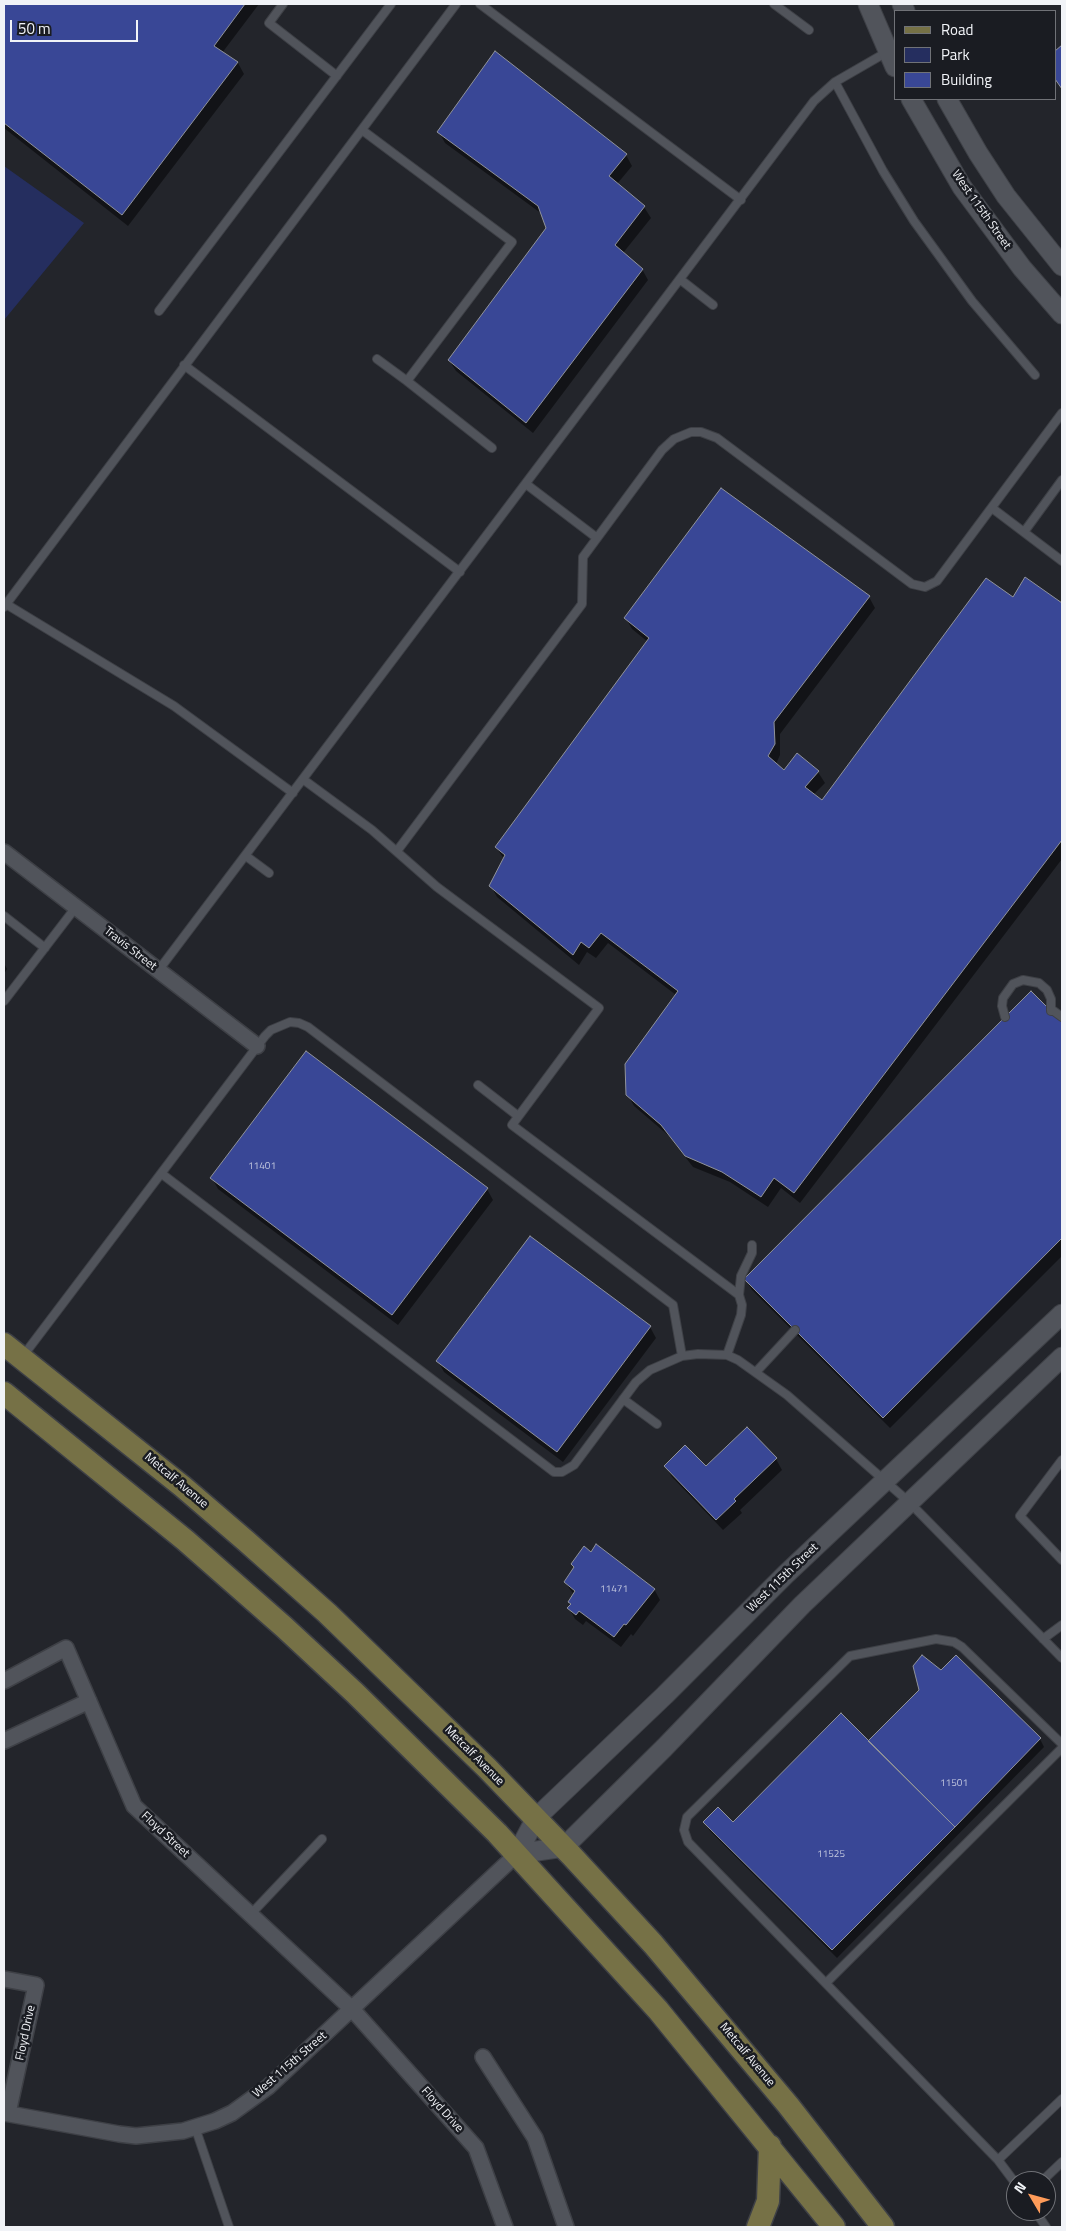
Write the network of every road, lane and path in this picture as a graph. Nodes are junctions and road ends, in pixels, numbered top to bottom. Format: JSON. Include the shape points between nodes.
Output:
{"nodes":[{"id":1,"x":284,"y":4,"type":"edge"},
{"id":2,"x":391,"y":4,"type":"edge"},
{"id":3,"x":456,"y":4,"type":"edge"},
{"id":4,"x":480,"y":4,"type":"edge"},
{"id":5,"x":774,"y":4,"type":"edge"},
{"id":6,"x":868,"y":4,"type":"edge"},
{"id":7,"x":809,"y":30,"type":"dead end"},
{"id":8,"x":892,"y":56,"type":"edge"},
{"id":9,"x":338,"y":76,"type":"junction"},
{"id":10,"x":835,"y":82,"type":"junction"},
{"id":11,"x":912,"y":100,"type":"edge"},
{"id":12,"x":948,"y":100,"type":"edge"},
{"id":13,"x":362,"y":130,"type":"junction"},
{"id":14,"x":741,"y":200,"type":"junction"},
{"id":15,"x":1062,"y":266,"type":"edge"},
{"id":16,"x":681,"y":280,"type":"junction"},
{"id":17,"x":714,"y":305,"type":"dead end"},
{"id":18,"x":159,"y":311,"type":"dead end"},
{"id":19,"x":1062,"y":314,"type":"edge"},
{"id":20,"x":377,"y":359,"type":"dead end"},
{"id":21,"x":184,"y":365,"type":"junction"},
{"id":22,"x":1035,"y":375,"type":"dead end"},
{"id":23,"x":407,"y":381,"type":"junction"},
{"id":24,"x":1062,"y":413,"type":"edge"},
{"id":25,"x":492,"y":448,"type":"dead end"},
{"id":26,"x":1062,"y":480,"type":"edge"},
{"id":27,"x":526,"y":484,"type":"junction"},
{"id":28,"x":992,"y":508,"type":"junction"},
{"id":29,"x":1024,"y":532,"type":"junction"},
{"id":30,"x":597,"y":538,"type":"junction"},
{"id":31,"x":1062,"y":561,"type":"edge"},
{"id":32,"x":460,"y":572,"type":"junction"},
{"id":33,"x":5,"y":605,"type":"edge"},
{"id":34,"x":304,"y":780,"type":"junction"},
{"id":35,"x":293,"y":793,"type":"junction"},
{"id":36,"x":397,"y":851,"type":"junction"},
{"id":37,"x":4,"y":852,"type":"edge"},
{"id":38,"x":246,"y":856,"type":"junction"},
{"id":39,"x":269,"y":872,"type":"dead end"},
{"id":40,"x":76,"y":907,"type":"junction"},
{"id":41,"x":4,"y":916,"type":"edge"},
{"id":42,"x":45,"y":948,"type":"junction"},
{"id":43,"x":158,"y":971,"type":"junction"},
{"id":44,"x":4,"y":1001,"type":"edge"},
{"id":45,"x":1005,"y":1017,"type":"dead end"},
{"id":46,"x":1062,"y":1017,"type":"edge"},
{"id":47,"x":257,"y":1046,"type":"junction"},
{"id":48,"x":478,"y":1085,"type":"dead end"},
{"id":49,"x":518,"y":1116,"type":"junction"},
{"id":50,"x":162,"y":1174,"type":"junction"},
{"id":51,"x":752,"y":1245,"type":"dead end"},
{"id":52,"x":739,"y":1295,"type":"junction"},
{"id":53,"x":1062,"y":1314,"type":"edge"},
{"id":54,"x":795,"y":1330,"type":"dead end"},
{"id":55,"x":4,"y":1344,"type":"edge"},
{"id":56,"x":727,"y":1355,"type":"junction"},
{"id":57,"x":682,"y":1356,"type":"junction"},
{"id":58,"x":1062,"y":1357,"type":"edge"},
{"id":59,"x":22,"y":1358,"type":"junction"},
{"id":60,"x":756,"y":1372,"type":"junction"},
{"id":61,"x":4,"y":1393,"type":"edge"},
{"id":62,"x":623,"y":1399,"type":"junction"},
{"id":63,"x":657,"y":1424,"type":"dead end"},
{"id":64,"x":1062,"y":1460,"type":"edge"},
{"id":65,"x":885,"y":1480,"type":"junction"},
{"id":66,"x":909,"y":1502,"type":"junction"},
{"id":67,"x":1062,"y":1560,"type":"edge"},
{"id":68,"x":1062,"y":1624,"type":"edge"},
{"id":69,"x":1043,"y":1640,"type":"junction"},
{"id":70,"x":1062,"y":1658,"type":"edge"},
{"id":71,"x":4,"y":1681,"type":"edge"},
{"id":72,"x":89,"y":1701,"type":"junction"},
{"id":73,"x":4,"y":1741,"type":"edge"},
{"id":74,"x":1062,"y":1746,"type":"edge"},
{"id":75,"x":536,"y":1818,"type":"junction"},
{"id":76,"x":322,"y":1839,"type":"dead end"},
{"id":77,"x":564,"y":1847,"type":"junction"},
{"id":78,"x":517,"y":1854,"type":"junction"},
{"id":79,"x":250,"y":1915,"type":"junction"},
{"id":80,"x":4,"y":1978,"type":"edge"},
{"id":81,"x":826,"y":1983,"type":"junction"},
{"id":82,"x":352,"y":2009,"type":"junction"},
{"id":83,"x":484,"y":2057,"type":"dead end"},
{"id":84,"x":1062,"y":2099,"type":"edge"},
{"id":85,"x":6,"y":2113,"type":"edge"},
{"id":86,"x":195,"y":2127,"type":"junction"},
{"id":87,"x":770,"y":2146,"type":"junction"},
{"id":88,"x":998,"y":2160,"type":"junction"},
{"id":89,"x":1062,"y":2162,"type":"edge"},
{"id":90,"x":1006,"y":2171,"type":"edge"},
{"id":91,"x":1053,"y":2171,"type":"edge"},
{"id":92,"x":229,"y":2227,"type":"edge"},
{"id":93,"x":505,"y":2227,"type":"edge"},
{"id":94,"x":566,"y":2227,"type":"edge"},
{"id":95,"x":758,"y":2227,"type":"edge"},
{"id":96,"x":834,"y":2227,"type":"edge"},
{"id":97,"x":883,"y":2227,"type":"edge"}],
"edges":[{"from":1,"to":9,"type":"lane","via":[[269,23]]},
{"from":2,"to":9,"type":"lane"},
{"from":3,"to":13,"type":"lane"},
{"from":4,"to":14,"type":"lane"},
{"from":5,"to":7,"type":"lane"},
{"from":6,"to":8,"type":"street"},
{"from":8,"to":10,"type":"lane"},
{"from":9,"to":18,"type":"lane"},
{"from":10,"to":14,"type":"lane","via":[[814,101]]},
{"from":10,"to":22,"type":"lane","via":[[882,171],[914,221],[972,301]]},
{"from":11,"to":19,"type":"street","name":"West 115th Street","via":[[962,187],[1022,268]]},
{"from":12,"to":15,"type":"street","via":[[1006,196]]},
{"from":13,"to":21,"type":"lane"},
{"from":13,"to":23,"type":"lane","via":[[512,242]]},
{"from":14,"to":16,"type":"lane"},
{"from":16,"to":17,"type":"lane"},
{"from":16,"to":27,"type":"lane"},
{"from":20,"to":23,"type":"lane"},
{"from":21,"to":32,"type":"lane"},
{"from":21,"to":33,"type":"lane"},
{"from":23,"to":25,"type":"lane"},
{"from":24,"to":28,"type":"lane"},
{"from":26,"to":29,"type":"lane"},
{"from":27,"to":30,"type":"lane"},
{"from":27,"to":32,"type":"lane"},
{"from":28,"to":29,"type":"lane"},
{"from":28,"to":30,"type":"lane","via":[[936,581],[929,586],[916,586],[717,438],[691,432],[682,434],[667,445]]},
{"from":29,"to":31,"type":"lane"},
{"from":30,"to":36,"type":"lane","via":[[583,557],[582,604]]},
{"from":32,"to":34,"type":"lane"},
{"from":33,"to":35,"type":"lane","via":[[174,706]]},
{"from":34,"to":35,"type":"lane"},
{"from":34,"to":36,"type":"lane"},
{"from":35,"to":38,"type":"lane"},
{"from":36,"to":49,"type":"lane","via":[[437,887],[599,1008]]},
{"from":37,"to":40,"type":"street","name":"Travis Street"},
{"from":38,"to":39,"type":"lane"},
{"from":38,"to":43,"type":"lane"},
{"from":40,"to":42,"type":"lane"},
{"from":40,"to":43,"type":"street","name":"Travis Street"},
{"from":41,"to":42,"type":"lane"},
{"from":42,"to":44,"type":"lane"},
{"from":43,"to":47,"type":"street","name":"Travis Street"},
{"from":45,"to":46,"type":"lane","via":[[1003,998],[1014,984],[1023,980],[1043,986],[1051,999],[1051,1010]]},
{"from":47,"to":50,"type":"lane"},
{"from":47,"to":57,"type":"lane","via":[[280,1025],[290,1022],[308,1027],[673,1305]]},
{"from":48,"to":49,"type":"lane"},
{"from":49,"to":52,"type":"lane","via":[[512,1125]]},
{"from":50,"to":59,"type":"lane"},
{"from":50,"to":62,"type":"lane","via":[[554,1472],[562,1472],[574,1465]]},
{"from":51,"to":52,"type":"lane","via":[[752,1253],[741,1276]]},
{"from":52,"to":56,"type":"lane","via":[[741,1315]]},
{"from":53,"to":65,"type":"street","name":"West 115th Street"},
{"from":54,"to":60,"type":"lane"},
{"from":55,"to":59,"type":"main road","name":"Metcalf Avenue"},
{"from":56,"to":57,"type":"lane"},
{"from":56,"to":60,"type":"lane"},
{"from":57,"to":62,"type":"lane","via":[[650,1370]]},
{"from":58,"to":66,"type":"street"},
{"from":59,"to":75,"type":"main road","name":"Metcalf Avenue","via":[[182,1486],[320,1606]]},
{"from":60,"to":65,"type":"lane"},
{"from":61,"to":78,"type":"main road","via":[[185,1540],[284,1627]]},
{"from":62,"to":63,"type":"lane"},
{"from":64,"to":67,"type":"lane","via":[[1020,1516]]},
{"from":65,"to":66,"type":"lane"},
{"from":65,"to":75,"type":"street","name":"West 115th Street"},
{"from":66,"to":69,"type":"lane"},
{"from":66,"to":77,"type":"street","via":[[795,1611]]},
{"from":68,"to":69,"type":"lane"},
{"from":69,"to":70,"type":"lane"},
{"from":71,"to":72,"type":"street","name":"Floyd Street","via":[[66,1648]]},
{"from":72,"to":73,"type":"street"},
{"from":72,"to":79,"type":"street","name":"Floyd Street","via":[[134,1806]]},
{"from":74,"to":81,"type":"lane"},
{"from":74,"to":81,"type":"lane","via":[[962,1647],[936,1639],[850,1656],[687,1817],[684,1830],[688,1842]]},
{"from":75,"to":77,"type":"main road","name":"Metcalf Avenue"},
{"from":75,"to":78,"type":"street","name":"West 115th Street"},
{"from":76,"to":79,"type":"lane"},
{"from":77,"to":78,"type":"street"},
{"from":77,"to":97,"type":"main road","name":"Metcalf Avenue","via":[[741,2047]]},
{"from":78,"to":82,"type":"street","name":"West 115th Street"},
{"from":78,"to":87,"type":"main road","via":[[658,2010]]},
{"from":79,"to":82,"type":"street","name":"Floyd Street"},
{"from":80,"to":85,"type":"street","name":"Floyd Drive","via":[[36,1985]]},
{"from":81,"to":88,"type":"lane"},
{"from":82,"to":86,"type":"street","name":"West 115th Street","via":[[268,2087],[232,2113]]},
{"from":82,"to":93,"type":"street","name":"Floyd Drive","via":[[476,2148]]},
{"from":83,"to":94,"type":"street","via":[[535,2138]]},
{"from":84,"to":88,"type":"lane"},
{"from":85,"to":86,"type":"street","name":"West 115th Street","via":[[136,2136],[166,2134]]},
{"from":86,"to":92,"type":"lane"},
{"from":87,"to":95,"type":"main road","via":[[768,2201]]},
{"from":87,"to":96,"type":"main road"},
{"from":88,"to":90,"type":"lane"},
{"from":89,"to":91,"type":"lane"}]}
